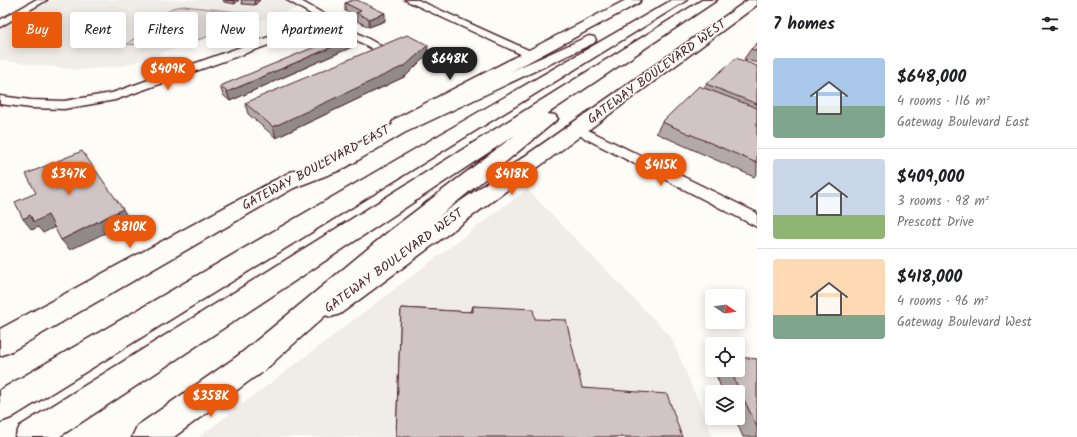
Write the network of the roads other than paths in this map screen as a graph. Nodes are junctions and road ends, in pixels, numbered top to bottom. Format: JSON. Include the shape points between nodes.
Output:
{"nodes":[{"id":1,"x":42,"y":0,"type":"edge"},
{"id":2,"x":292,"y":0,"type":"edge"},
{"id":3,"x":410,"y":0,"type":"edge"},
{"id":4,"x":635,"y":0,"type":"edge"},
{"id":5,"x":711,"y":0,"type":"edge"},
{"id":6,"x":756,"y":0,"type":"edge"},
{"id":7,"x":679,"y":1,"type":"edge"},
{"id":8,"x":313,"y":12,"type":"edge"},
{"id":9,"x":0,"y":24,"type":"edge"},
{"id":10,"x":658,"y":33,"type":"junction"},
{"id":11,"x":357,"y":36,"type":"edge"},
{"id":12,"x":267,"y":42,"type":"edge"},
{"id":13,"x":384,"y":51,"type":"edge"},
{"id":14,"x":531,"y":55,"type":"junction"},
{"id":15,"x":0,"y":100,"type":"edge"},
{"id":16,"x":578,"y":129,"type":"junction"},
{"id":17,"x":278,"y":187,"type":"junction"},
{"id":18,"x":757,"y":221,"type":"edge"},
{"id":19,"x":0,"y":343,"type":"edge"},
{"id":20,"x":249,"y":365,"type":"junction"},
{"id":21,"x":0,"y":407,"type":"edge"},
{"id":22,"x":31,"y":437,"type":"edge"},
{"id":23,"x":148,"y":437,"type":"edge"}],
"edges":[{"from":1,"to":9,"type":"street"},
{"from":2,"to":8,"type":"street"},
{"from":3,"to":14,"type":"street"},
{"from":4,"to":14,"type":"main road","name":"GATEWAY BOULEVARD EAST"},
{"from":5,"to":10,"type":"main road"},
{"from":6,"to":16,"type":"main road","name":"GATEWAY BOULEVARD WEST"},
{"from":7,"to":17,"type":"main road","via":[[638,17],[398,129],[336,164]]},
{"from":7,"to":21,"type":"main road"},
{"from":10,"to":20,"type":"main road","via":[[636,58],[534,130],[431,209]]},
{"from":10,"to":22,"type":"main road"},
{"from":11,"to":13,"type":"street"},
{"from":12,"to":15,"type":"street","via":[[115,96],[64,105]]},
{"from":14,"to":17,"type":"main road","name":"GATEWAY BOULEVARD EAST"},
{"from":16,"to":18,"type":"street"},
{"from":16,"to":20,"type":"main road","name":"GATEWAY BOULEVARD WEST"},
{"from":17,"to":19,"type":"main road","name":"GATEWAY BOULEVARD EAST"},
{"from":20,"to":23,"type":"main road","name":"GATEWAY BOULEVARD WEST"}]}
